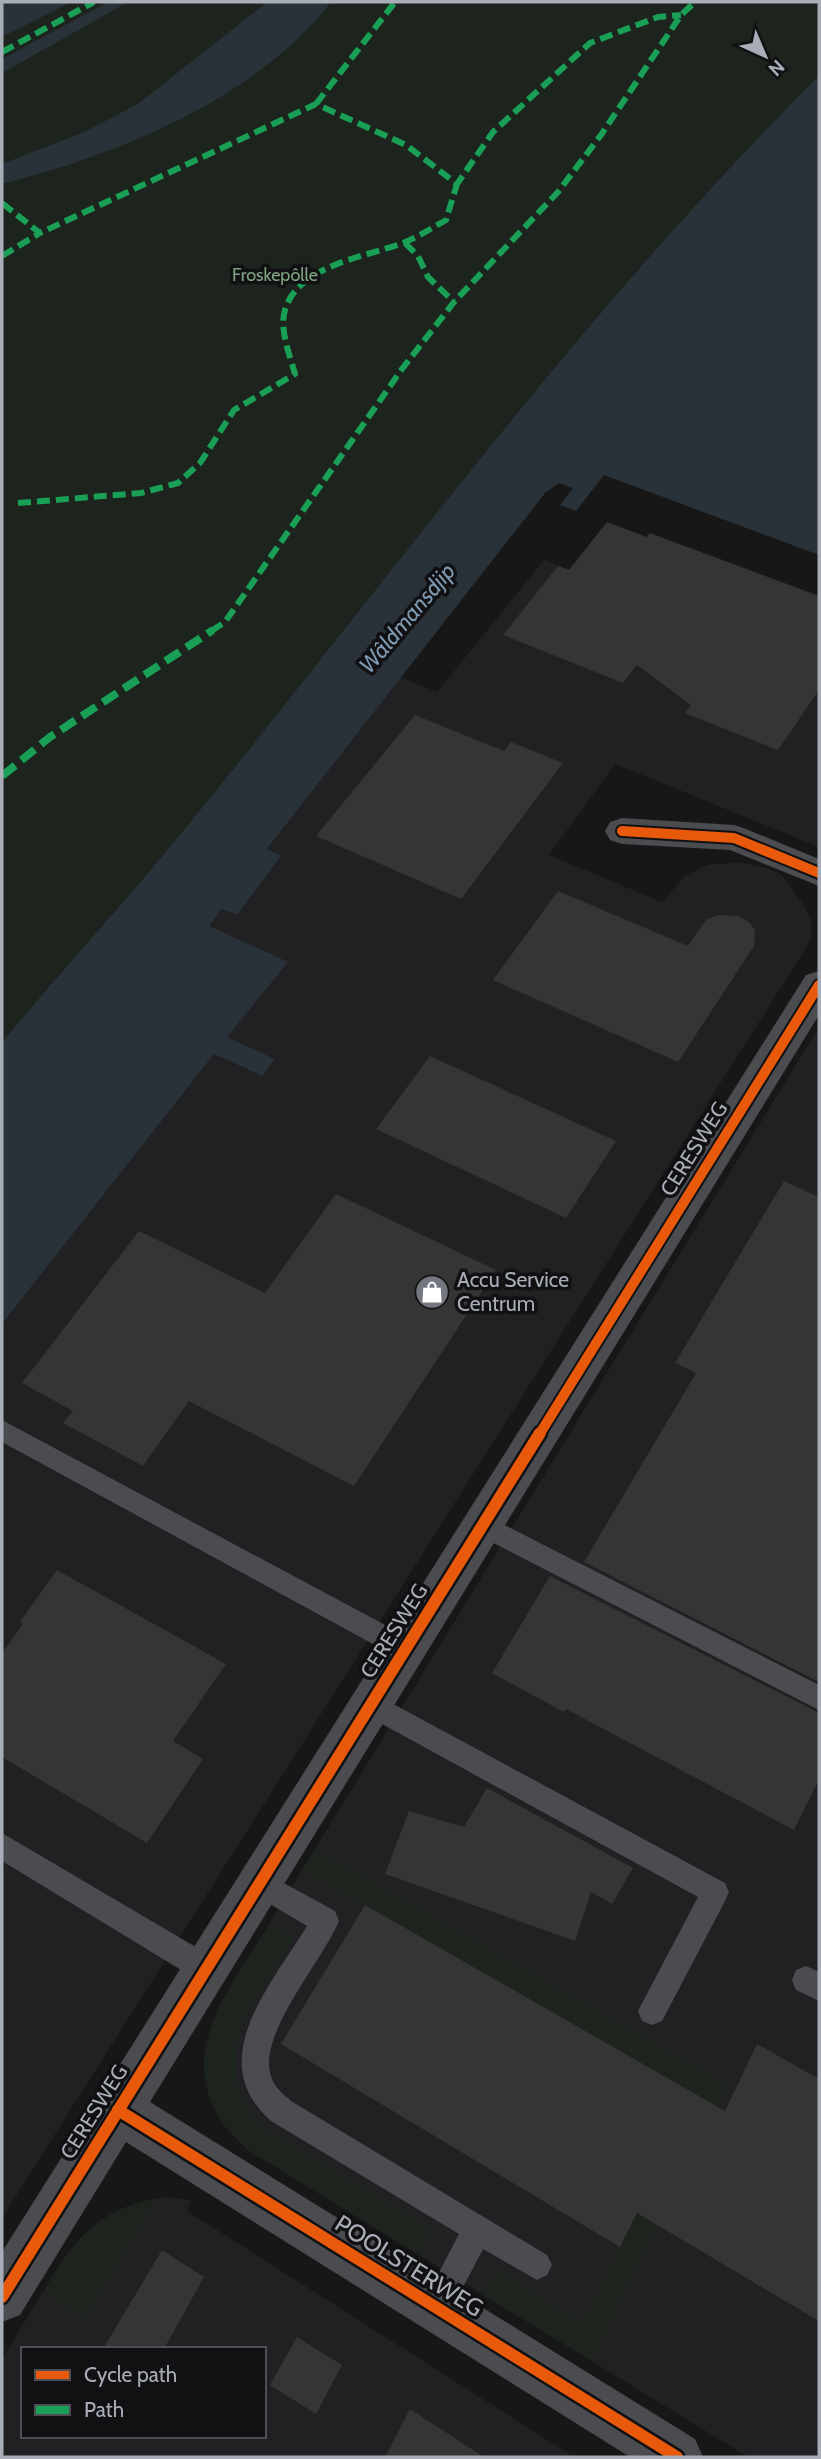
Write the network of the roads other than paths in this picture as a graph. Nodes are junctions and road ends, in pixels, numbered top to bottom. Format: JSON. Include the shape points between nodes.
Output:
{"nodes":[{"id":1,"x":622,"y":831,"type":"dead end"},
{"id":2,"x":819,"y":873,"type":"edge"},
{"id":3,"x":819,"y":985,"type":"edge"},
{"id":4,"x":2,"y":1430,"type":"edge"},
{"id":5,"x":483,"y":1525,"type":"junction"},
{"id":6,"x":406,"y":1649,"type":"junction"},
{"id":7,"x":819,"y":1698,"type":"edge"},
{"id":8,"x":371,"y":1704,"type":"junction"},
{"id":9,"x":2,"y":1846,"type":"edge"},
{"id":10,"x":260,"y":1883,"type":"junction"},
{"id":11,"x":206,"y":1969,"type":"junction"},
{"id":12,"x":652,"y":2011,"type":"dead end"},
{"id":13,"x":118,"y":2110,"type":"junction"},
{"id":14,"x":477,"y":2230,"type":"junction"},
{"id":15,"x":537,"y":2265,"type":"dead end"},
{"id":16,"x":2,"y":2297,"type":"edge"},
{"id":17,"x":436,"y":2307,"type":"junction"},
{"id":18,"x":677,"y":2457,"type":"edge"}],
"edges":[{"from":1,"to":2,"type":"street","via":[[734,838]]},
{"from":3,"to":5,"type":"street","name":"CERESWEG"},
{"from":4,"to":6,"type":"lane"},
{"from":5,"to":6,"type":"street","name":"CERESWEG"},
{"from":5,"to":7,"type":"lane"},
{"from":6,"to":8,"type":"street","name":"CERESWEG"},
{"from":8,"to":10,"type":"street","name":"CERESWEG"},
{"from":8,"to":12,"type":"lane","via":[[715,1892]]},
{"from":9,"to":11,"type":"lane"},
{"from":10,"to":11,"type":"street","name":"CERESWEG"},
{"from":10,"to":14,"type":"lane","via":[[325,1921],[254,2046],[261,2092],[281,2111]]},
{"from":11,"to":13,"type":"street","name":"CERESWEG"},
{"from":13,"to":16,"type":"street","name":"CERESWEG"},
{"from":13,"to":17,"type":"street","name":"POOLSTERWEG"},
{"from":14,"to":15,"type":"lane"},
{"from":14,"to":17,"type":"lane"},
{"from":17,"to":18,"type":"street","name":"POOLSTERWEG"}]}
